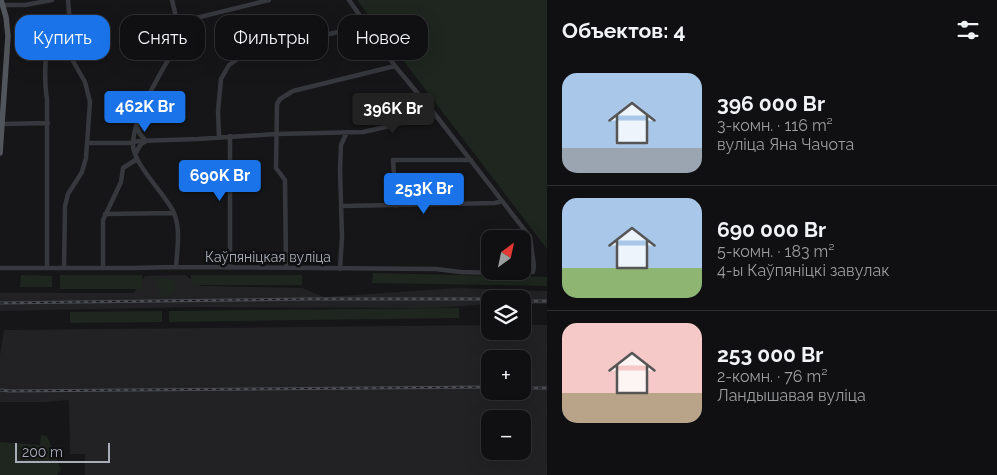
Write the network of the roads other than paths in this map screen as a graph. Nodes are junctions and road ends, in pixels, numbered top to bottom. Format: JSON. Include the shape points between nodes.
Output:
{"nodes":[{"id":1,"x":52,"y":0,"type":"edge"},
{"id":2,"x":68,"y":0,"type":"edge"},
{"id":3,"x":172,"y":0,"type":"edge"},
{"id":4,"x":269,"y":0,"type":"edge"},
{"id":5,"x":349,"y":0,"type":"edge"},
{"id":6,"x":36,"y":2,"type":"edge"},
{"id":7,"x":1,"y":3,"type":"edge"},
{"id":8,"x":69,"y":15,"type":"edge"},
{"id":9,"x":175,"y":15,"type":"edge"},
{"id":10,"x":360,"y":15,"type":"edge"},
{"id":11,"x":205,"y":16,"type":"edge"},
{"id":12,"x":338,"y":31,"type":"edge"},
{"id":13,"x":47,"y":60,"type":"edge"},
{"id":14,"x":73,"y":60,"type":"edge"},
{"id":15,"x":168,"y":60,"type":"edge"},
{"id":16,"x":391,"y":60,"type":"edge"},
{"id":17,"x":395,"y":66,"type":"junction"},
{"id":18,"x":434,"y":112,"type":"junction"},
{"id":19,"x":48,"y":123,"type":"junction"},
{"id":20,"x":2,"y":124,"type":"junction"},
{"id":21,"x":137,"y":125,"type":"junction"},
{"id":22,"x":347,"y":132,"type":"junction"},
{"id":23,"x":276,"y":134,"type":"junction"},
{"id":24,"x":230,"y":136,"type":"junction"},
{"id":25,"x":219,"y":137,"type":"junction"},
{"id":26,"x":146,"y":141,"type":"junction"},
{"id":27,"x":88,"y":143,"type":"junction"},
{"id":28,"x":133,"y":143,"type":"junction"},
{"id":29,"x":0,"y":153,"type":"edge"},
{"id":30,"x":136,"y":157,"type":"junction"},
{"id":31,"x":471,"y":160,"type":"junction"},
{"id":32,"x":502,"y":201,"type":"junction"},
{"id":33,"x":342,"y":206,"type":"junction"},
{"id":34,"x":396,"y":206,"type":"junction"},
{"id":35,"x":174,"y":213,"type":"junction"},
{"id":36,"x":105,"y":214,"type":"junction"},
{"id":37,"x":176,"y":267,"type":"junction"},
{"id":38,"x":0,"y":268,"type":"edge"},
{"id":39,"x":48,"y":268,"type":"junction"},
{"id":40,"x":64,"y":268,"type":"junction"},
{"id":41,"x":103,"y":268,"type":"junction"},
{"id":42,"x":230,"y":268,"type":"junction"},
{"id":43,"x":286,"y":268,"type":"junction"},
{"id":44,"x":340,"y":268,"type":"junction"}],
"edges":[{"from":1,"to":6,"type":"street"},
{"from":2,"to":8,"type":"street"},
{"from":3,"to":9,"type":"street"},
{"from":4,"to":11,"type":"street"},
{"from":5,"to":10,"type":"street"},
{"from":6,"to":7,"type":"street","via":[[25,5]]},
{"from":7,"to":20,"type":"main road","via":[[8,36]]},
{"from":12,"to":25,"type":"street","via":[[258,51],[229,65],[221,79]]},
{"from":13,"to":19,"type":"street"},
{"from":14,"to":27,"type":"street","via":[[90,102]]},
{"from":15,"to":21,"type":"street","via":[[144,104]]},
{"from":16,"to":17,"type":"street"},
{"from":17,"to":18,"type":"street"},
{"from":17,"to":23,"type":"street","via":[[287,94],[277,104]]},
{"from":18,"to":22,"type":"street","via":[[394,125]]},
{"from":18,"to":31,"type":"street"},
{"from":19,"to":20,"type":"street"},
{"from":19,"to":39,"type":"street"},
{"from":20,"to":29,"type":"main road"},
{"from":21,"to":26,"type":"street"},
{"from":21,"to":28,"type":"street"},
{"from":22,"to":23,"type":"street"},
{"from":22,"to":33,"type":"street","via":[[341,145]]},
{"from":23,"to":24,"type":"street"},
{"from":23,"to":43,"type":"street","via":[[276,168],[285,180]]},
{"from":24,"to":25,"type":"street"},
{"from":24,"to":42,"type":"street"},
{"from":25,"to":26,"type":"street"},
{"from":26,"to":28,"type":"street"},
{"from":26,"to":30,"type":"street","via":[[141,144]]},
{"from":27,"to":28,"type":"street"},
{"from":27,"to":40,"type":"street","via":[[82,172],[68,194],[65,206]]},
{"from":28,"to":30,"type":"street"},
{"from":30,"to":35,"type":"street"},
{"from":30,"to":36,"type":"street","via":[[124,166],[121,182]]},
{"from":31,"to":32,"type":"street"},
{"from":31,"to":34,"type":"street","via":[[393,160]]},
{"from":32,"to":34,"type":"street"},
{"from":32,"to":44,"type":"street","name":"Каўпяніцкая вуліца","via":[[530,237],[534,266],[531,273]]},
{"from":33,"to":34,"type":"street"},
{"from":33,"to":44,"type":"street"},
{"from":35,"to":36,"type":"street"},
{"from":35,"to":37,"type":"street","via":[[178,230]]},
{"from":36,"to":41,"type":"street"},
{"from":37,"to":41,"type":"street","name":"Каўпяніцкая вуліца"},
{"from":37,"to":42,"type":"street","name":"Каўпяніцкая вуліца"},
{"from":38,"to":39,"type":"street","name":"Каўпяніцкая вуліца"},
{"from":39,"to":40,"type":"street","name":"Каўпяніцкая вуліца"},
{"from":40,"to":41,"type":"street","name":"Каўпяніцкая вуліца"},
{"from":42,"to":43,"type":"street","name":"Каўпяніцкая вуліца"},
{"from":43,"to":44,"type":"street","name":"Каўпяніцкая вуліца"}]}
